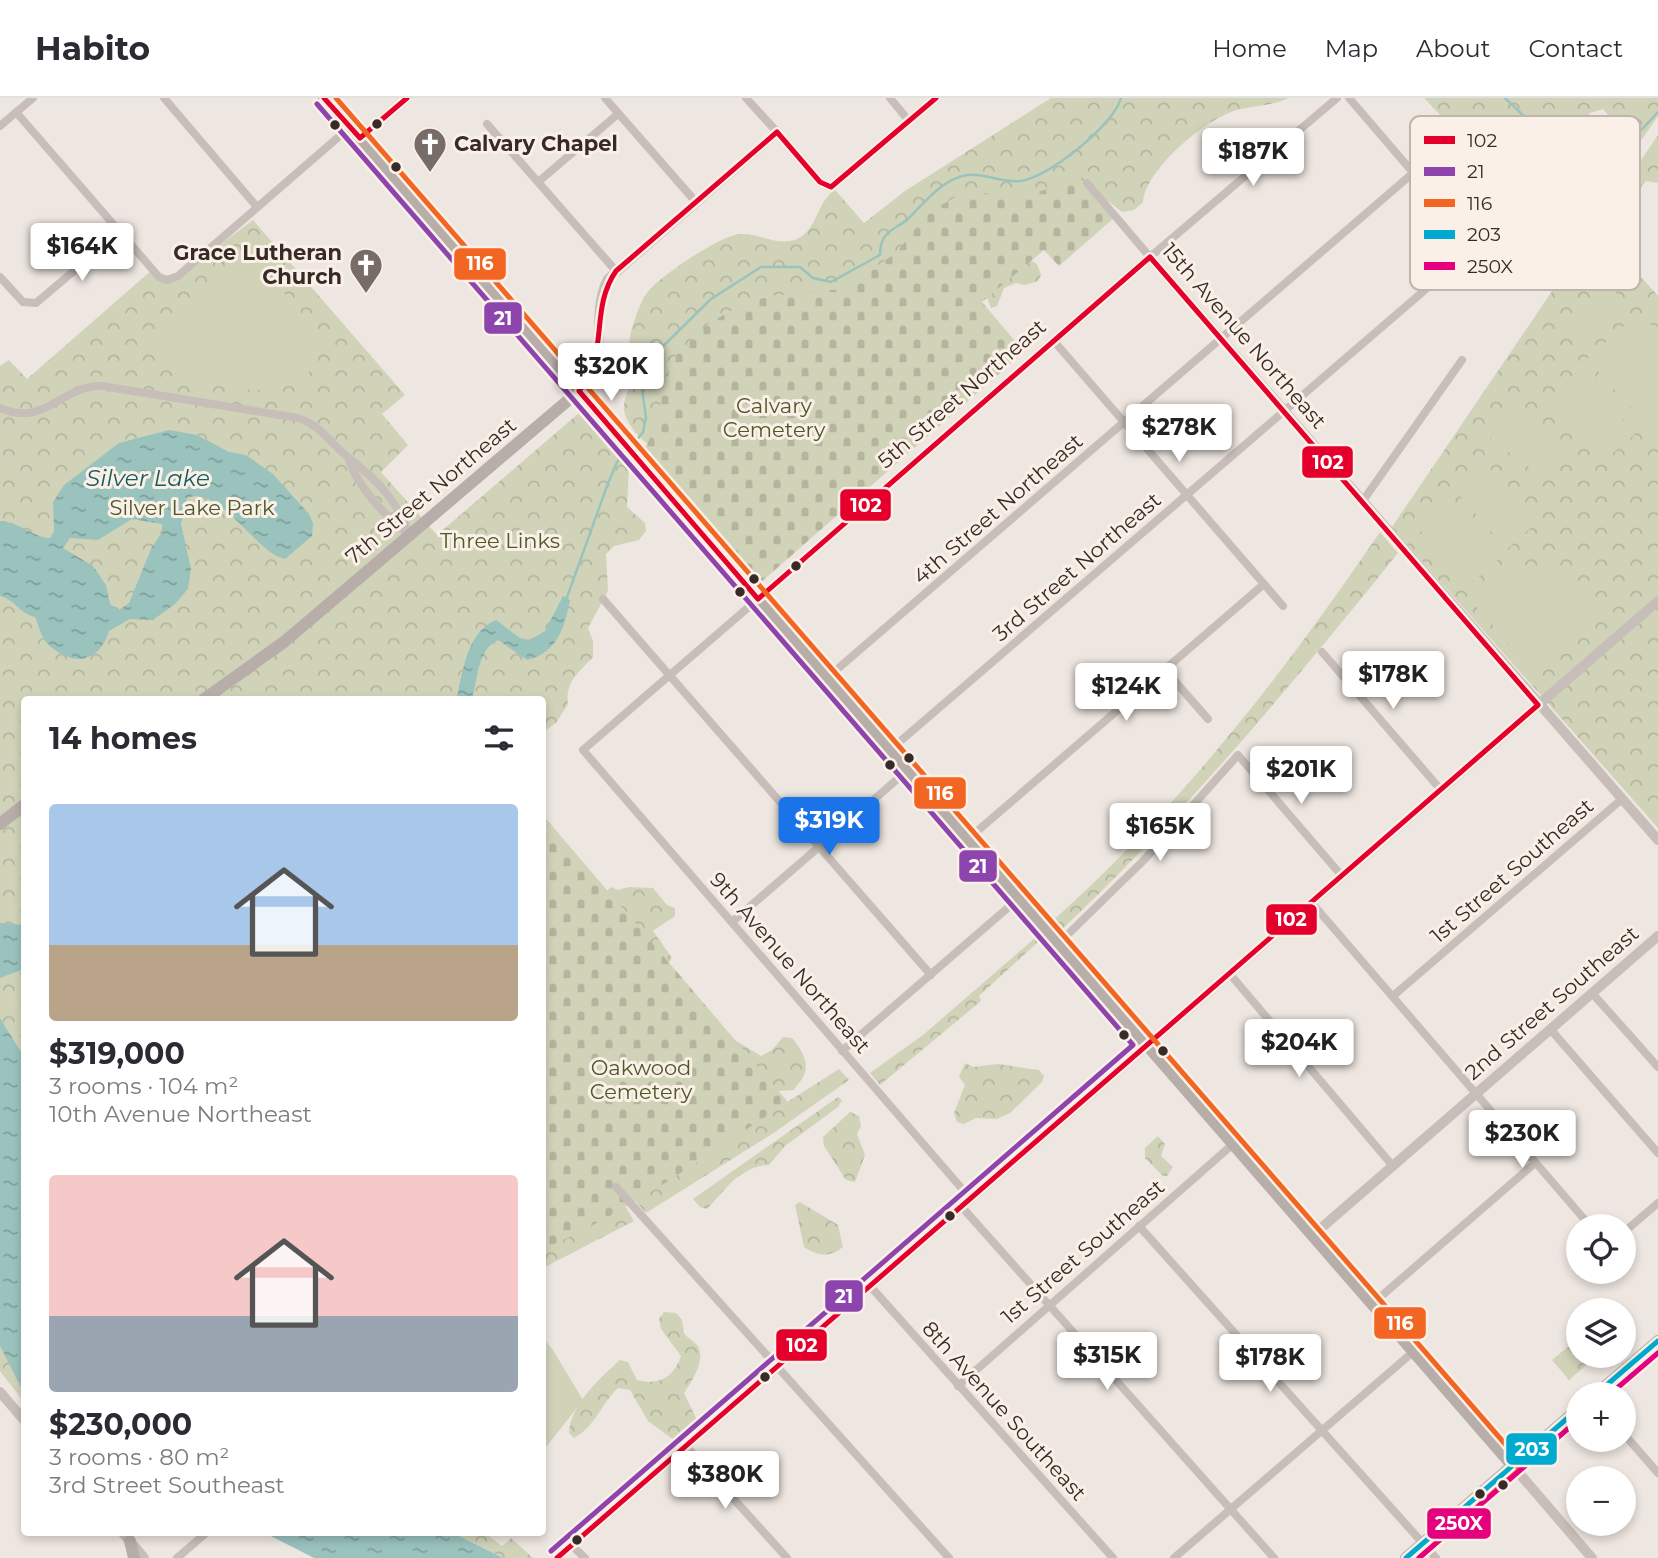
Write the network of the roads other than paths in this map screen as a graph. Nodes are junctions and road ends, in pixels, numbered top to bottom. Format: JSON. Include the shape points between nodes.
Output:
{"nodes":[{"id":1,"x":33,"y":98,"type":"edge"},
{"id":2,"x":163,"y":98,"type":"edge"},
{"id":3,"x":324,"y":98,"type":"edge"},
{"id":4,"x":407,"y":98,"type":"edge"},
{"id":5,"x":605,"y":98,"type":"edge"},
{"id":6,"x":746,"y":98,"type":"edge"},
{"id":7,"x":890,"y":98,"type":"edge"},
{"id":8,"x":936,"y":98,"type":"edge"},
{"id":9,"x":1337,"y":98,"type":"edge"},
{"id":10,"x":1349,"y":98,"type":"edge"},
{"id":11,"x":16,"y":112,"type":"junction"},
{"id":12,"x":618,"y":114,"type":"junction"},
{"id":13,"x":909,"y":121,"type":"junction"},
{"id":14,"x":488,"y":124,"type":"dead end"},
{"id":15,"x":0,"y":126,"type":"edge"},
{"id":16,"x":350,"y":127,"type":"junction"},
{"id":17,"x":777,"y":132,"type":"junction"},
{"id":18,"x":360,"y":138,"type":"junction"},
{"id":19,"x":1410,"y":169,"type":"edge"},
{"id":20,"x":1410,"y":176,"type":"edge"},
{"id":21,"x":538,"y":182,"type":"junction"},
{"id":22,"x":1087,"y":183,"type":"dead end"},
{"id":23,"x":695,"y":201,"type":"junction"},
{"id":24,"x":257,"y":207,"type":"junction"},
{"id":25,"x":120,"y":232,"type":"junction"},
{"id":26,"x":1150,"y":257,"type":"junction"},
{"id":27,"x":616,"y":271,"type":"junction"},
{"id":28,"x":0,"y":277,"type":"edge"},
{"id":29,"x":1425,"y":290,"type":"edge"},
{"id":30,"x":1220,"y":339,"type":"junction"},
{"id":31,"x":1054,"y":340,"type":"junction"},
{"id":32,"x":1462,"y":360,"type":"dead end"},
{"id":33,"x":579,"y":391,"type":"junction"},
{"id":34,"x":0,"y":408,"type":"edge"},
{"id":35,"x":1284,"y":413,"type":"junction"},
{"id":36,"x":1125,"y":424,"type":"junction"},
{"id":37,"x":348,"y":457,"type":"junction"},
{"id":38,"x":1187,"y":496,"type":"junction"},
{"id":39,"x":1362,"y":502,"type":"junction"},
{"id":40,"x":409,"y":535,"type":"junction"},
{"id":41,"x":1265,"y":584,"type":"junction"},
{"id":42,"x":603,"y":599,"type":"dead end"},
{"id":43,"x":758,"y":599,"type":"junction"},
{"id":44,"x":1658,"y":601,"type":"edge"},
{"id":45,"x":1283,"y":606,"type":"dead end"},
{"id":46,"x":1322,"y":652,"type":"dead end"},
{"id":47,"x":1165,"y":670,"type":"junction"},
{"id":48,"x":670,"y":675,"type":"junction"},
{"id":49,"x":827,"y":678,"type":"junction"},
{"id":50,"x":209,"y":696,"type":"edge"},
{"id":51,"x":1538,"y":705,"type":"junction"},
{"id":52,"x":1208,"y":719,"type":"dead end"},
{"id":53,"x":583,"y":750,"type":"joint"},
{"id":54,"x":890,"y":750,"type":"junction"},
{"id":55,"x":908,"y":770,"type":"junction"},
{"id":56,"x":1441,"y":790,"type":"junction"},
{"id":57,"x":1622,"y":799,"type":"junction"},
{"id":58,"x":21,"y":807,"type":"edge"},
{"id":59,"x":0,"y":824,"type":"edge"},
{"id":60,"x":968,"y":839,"type":"junction"},
{"id":61,"x":1658,"y":840,"type":"edge"},
{"id":62,"x":820,"y":846,"type":"junction"},
{"id":63,"x":1341,"y":875,"type":"junction"},
{"id":64,"x":1018,"y":899,"type":"junction"},
{"id":65,"x":1311,"y":902,"type":"junction"},
{"id":66,"x":732,"y":922,"type":"junction"},
{"id":67,"x":1658,"y":936,"type":"edge"},
{"id":68,"x":1057,"y":945,"type":"junction"},
{"id":69,"x":1229,"y":974,"type":"junction"},
{"id":70,"x":931,"y":975,"type":"junction"},
{"id":71,"x":1592,"y":993,"type":"junction"},
{"id":72,"x":1393,"y":996,"type":"junction"},
{"id":73,"x":1551,"y":1030,"type":"junction"},
{"id":74,"x":1145,"y":1046,"type":"junction"},
{"id":75,"x":842,"y":1051,"type":"junction"},
{"id":76,"x":1658,"y":1067,"type":"edge"},
{"id":77,"x":1476,"y":1094,"type":"junction"},
{"id":78,"x":1232,"y":1145,"type":"junction"},
{"id":79,"x":1658,"y":1153,"type":"edge"},
{"id":80,"x":1535,"y":1163,"type":"junction"},
{"id":81,"x":1392,"y":1165,"type":"junction"},
{"id":82,"x":616,"y":1187,"type":"dead end"},
{"id":83,"x":966,"y":1202,"type":"junction"},
{"id":84,"x":1658,"y":1203,"type":"edge"},
{"id":85,"x":1580,"y":1214,"type":"edge"},
{"id":86,"x":1636,"y":1222,"type":"edge"},
{"id":87,"x":1139,"y":1226,"type":"junction"},
{"id":88,"x":1312,"y":1236,"type":"junction"},
{"id":89,"x":871,"y":1287,"type":"junction"},
{"id":90,"x":1049,"y":1305,"type":"junction"},
{"id":91,"x":1371,"y":1305,"type":"junction"},
{"id":92,"x":1658,"y":1341,"type":"edge"},
{"id":93,"x":1413,"y":1352,"type":"junction"},
{"id":94,"x":777,"y":1366,"type":"junction"},
{"id":95,"x":1610,"y":1382,"type":"edge"},
{"id":96,"x":958,"y":1386,"type":"junction"},
{"id":97,"x":0,"y":1392,"type":"edge"},
{"id":98,"x":21,"y":1416,"type":"edge"},
{"id":99,"x":1566,"y":1419,"type":"edge"},
{"id":100,"x":1322,"y":1430,"type":"junction"},
{"id":101,"x":685,"y":1445,"type":"junction"},
{"id":102,"x":1636,"y":1448,"type":"edge"},
{"id":103,"x":1512,"y":1465,"type":"junction"},
{"id":104,"x":1658,"y":1473,"type":"edge"},
{"id":105,"x":1231,"y":1509,"type":"junction"},
{"id":106,"x":203,"y":1536,"type":"edge"},
{"id":107,"x":127,"y":1537,"type":"edge"},
{"id":108,"x":1423,"y":1543,"type":"junction"},
{"id":109,"x":571,"y":1545,"type":"junction"},
{"id":110,"x":134,"y":1558,"type":"edge"},
{"id":111,"x":144,"y":1558,"type":"edge"},
{"id":112,"x":177,"y":1558,"type":"edge"},
{"id":113,"x":557,"y":1558,"type":"edge"},
{"id":114,"x":585,"y":1558,"type":"edge"},
{"id":115,"x":787,"y":1558,"type":"edge"},
{"id":116,"x":949,"y":1558,"type":"edge"},
{"id":117,"x":1113,"y":1558,"type":"edge"},
{"id":118,"x":1174,"y":1558,"type":"edge"},
{"id":119,"x":1274,"y":1558,"type":"edge"},
{"id":120,"x":1406,"y":1558,"type":"edge"},
{"id":121,"x":1436,"y":1558,"type":"edge"},
{"id":122,"x":1592,"y":1558,"type":"edge"}],
"edges":[{"from":1,"to":11,"type":"street"},
{"from":2,"to":24,"type":"street"},
{"from":3,"to":16,"type":"main road"},
{"from":4,"to":18,"type":"street"},
{"from":5,"to":12,"type":"street"},
{"from":6,"to":17,"type":"street"},
{"from":7,"to":13,"type":"street"},
{"from":8,"to":13,"type":"street"},
{"from":9,"to":26,"type":"street","name":"5th Street Northeast"},
{"from":10,"to":19,"type":"street"},
{"from":11,"to":15,"type":"street"},
{"from":11,"to":25,"type":"street"},
{"from":12,"to":21,"type":"street"},
{"from":12,"to":23,"type":"street"},
{"from":13,"to":17,"type":"street","via":[[827,187]]},
{"from":14,"to":21,"type":"street"},
{"from":16,"to":18,"type":"main road"},
{"from":16,"to":24,"type":"street"},
{"from":17,"to":23,"type":"street","name":"7th Street Northeast"},
{"from":18,"to":33,"type":"main road"},
{"from":20,"to":30,"type":"street","name":"4th Street Northeast"},
{"from":21,"to":27,"type":"street"},
{"from":22,"to":26,"type":"street","name":"15th Avenue Northeast"},
{"from":23,"to":27,"type":"street","name":"7th Street Northeast"},
{"from":24,"to":25,"type":"street","via":[[167,281]]},
{"from":25,"to":28,"type":"street","via":[[41,299],[29,304]]},
{"from":26,"to":30,"type":"street","name":"15th Avenue Northeast"},
{"from":26,"to":31,"type":"street","name":"5th Street Northeast"},
{"from":27,"to":33,"type":"street","name":"7th Street Northeast","via":[[603,294],[596,369]]},
{"from":29,"to":35,"type":"street","name":"3rd Street Northeast"},
{"from":30,"to":35,"type":"street","name":"15th Avenue Northeast"},
{"from":30,"to":36,"type":"street","name":"4th Street Northeast"},
{"from":31,"to":36,"type":"street"},
{"from":31,"to":43,"type":"street","name":"5th Street Northeast"},
{"from":32,"to":39,"type":"street"},
{"from":33,"to":40,"type":"main road","name":"7th Street Northeast"},
{"from":33,"to":43,"type":"main road"},
{"from":34,"to":37,"type":"street","via":[[32,414],[84,387],[113,386],[298,418],[320,428]]},
{"from":35,"to":38,"type":"street","name":"3rd Street Northeast"},
{"from":35,"to":39,"type":"street","name":"15th Avenue Northeast"},
{"from":36,"to":38,"type":"street"},
{"from":36,"to":49,"type":"street","name":"4th Street Northeast"},
{"from":37,"to":40,"type":"street","via":[[362,486]]},
{"from":37,"to":40,"type":"street","via":[[361,464],[394,502]]},
{"from":38,"to":41,"type":"street"},
{"from":38,"to":54,"type":"street","name":"3rd Street Northeast"},
{"from":39,"to":51,"type":"street","name":"15th Avenue Northeast"},
{"from":40,"to":50,"type":"main road","name":"7th Street Northeast","via":[[264,658]]},
{"from":41,"to":45,"type":"street"},
{"from":41,"to":47,"type":"street"},
{"from":42,"to":48,"type":"street"},
{"from":43,"to":48,"type":"street","name":"5th Street Northeast"},
{"from":43,"to":49,"type":"main road"},
{"from":44,"to":51,"type":"street"},
{"from":46,"to":56,"type":"street"},
{"from":47,"to":52,"type":"street"},
{"from":47,"to":60,"type":"street"},
{"from":48,"to":53,"type":"street","name":"5th Street Northeast"},
{"from":48,"to":62,"type":"street"},
{"from":49,"to":54,"type":"main road"},
{"from":51,"to":56,"type":"street"},
{"from":51,"to":57,"type":"street","name":"15th Avenue Northeast"},
{"from":53,"to":66,"type":"street","name":"9th Avenue Northeast"},
{"from":54,"to":55,"type":"main road"},
{"from":55,"to":60,"type":"main road"},
{"from":55,"to":62,"type":"street"},
{"from":56,"to":63,"type":"street"},
{"from":57,"to":61,"type":"street","name":"15th Avenue Northeast"},
{"from":57,"to":72,"type":"street","name":"1st Street Southeast"},
{"from":58,"to":59,"type":"main road"},
{"from":60,"to":64,"type":"main road"},
{"from":62,"to":66,"type":"street"},
{"from":62,"to":70,"type":"street"},
{"from":63,"to":65,"type":"street"},
{"from":63,"to":68,"type":"street","via":[[1238,755],[1144,860]]},
{"from":64,"to":68,"type":"main road"},
{"from":64,"to":70,"type":"street"},
{"from":65,"to":69,"type":"street"},
{"from":65,"to":72,"type":"street"},
{"from":66,"to":75,"type":"street","name":"9th Avenue Northeast"},
{"from":67,"to":71,"type":"street","name":"2nd Street Southeast"},
{"from":68,"to":74,"type":"main road"},
{"from":69,"to":74,"type":"street"},
{"from":69,"to":81,"type":"street"},
{"from":70,"to":75,"type":"street"},
{"from":71,"to":73,"type":"street","name":"2nd Street Southeast"},
{"from":71,"to":76,"type":"street"},
{"from":72,"to":77,"type":"street"},
{"from":73,"to":77,"type":"street","name":"2nd Street Southeast"},
{"from":73,"to":79,"type":"street"},
{"from":74,"to":78,"type":"main road"},
{"from":74,"to":83,"type":"street"},
{"from":75,"to":83,"type":"street","name":"9th Avenue Northeast"},
{"from":77,"to":80,"type":"street"},
{"from":77,"to":81,"type":"street","name":"2nd Street Southeast"},
{"from":78,"to":87,"type":"street","name":"1st Street Southeast"},
{"from":78,"to":88,"type":"main road"},
{"from":80,"to":85,"type":"street"},
{"from":80,"to":91,"type":"street"},
{"from":81,"to":88,"type":"street","name":"2nd Street Southeast"},
{"from":82,"to":94,"type":"street"},
{"from":83,"to":89,"type":"street"},
{"from":83,"to":90,"type":"street","name":"9th Avenue Northeast"},
{"from":84,"to":86,"type":"street"},
{"from":87,"to":90,"type":"street","name":"1st Street Southeast"},
{"from":87,"to":100,"type":"street"},
{"from":88,"to":91,"type":"main road"},
{"from":89,"to":94,"type":"street"},
{"from":89,"to":96,"type":"street","name":"8th Avenue Southeast"},
{"from":90,"to":96,"type":"street","name":"1st Street Southeast"},
{"from":90,"to":105,"type":"street","name":"9th Avenue Northeast"},
{"from":91,"to":93,"type":"main road"},
{"from":92,"to":95,"type":"main road"},
{"from":93,"to":100,"type":"street"},
{"from":93,"to":103,"type":"main road"},
{"from":94,"to":101,"type":"street"},
{"from":94,"to":116,"type":"street"},
{"from":96,"to":117,"type":"street","name":"8th Avenue Southeast"},
{"from":97,"to":98,"type":"street"},
{"from":99,"to":103,"type":"main road"},
{"from":100,"to":105,"type":"street"},
{"from":100,"to":108,"type":"street"},
{"from":101,"to":109,"type":"street"},
{"from":101,"to":115,"type":"street"},
{"from":102,"to":104,"type":"street"},
{"from":103,"to":108,"type":"main road"},
{"from":103,"to":122,"type":"street"},
{"from":105,"to":118,"type":"street"},
{"from":105,"to":119,"type":"street","name":"9th Avenue Northeast"},
{"from":106,"to":112,"type":"street"},
{"from":107,"to":110,"type":"main road"},
{"from":107,"to":111,"type":"street"},
{"from":108,"to":120,"type":"main road"},
{"from":108,"to":121,"type":"street"},
{"from":109,"to":113,"type":"street"},
{"from":109,"to":114,"type":"street"}]}
